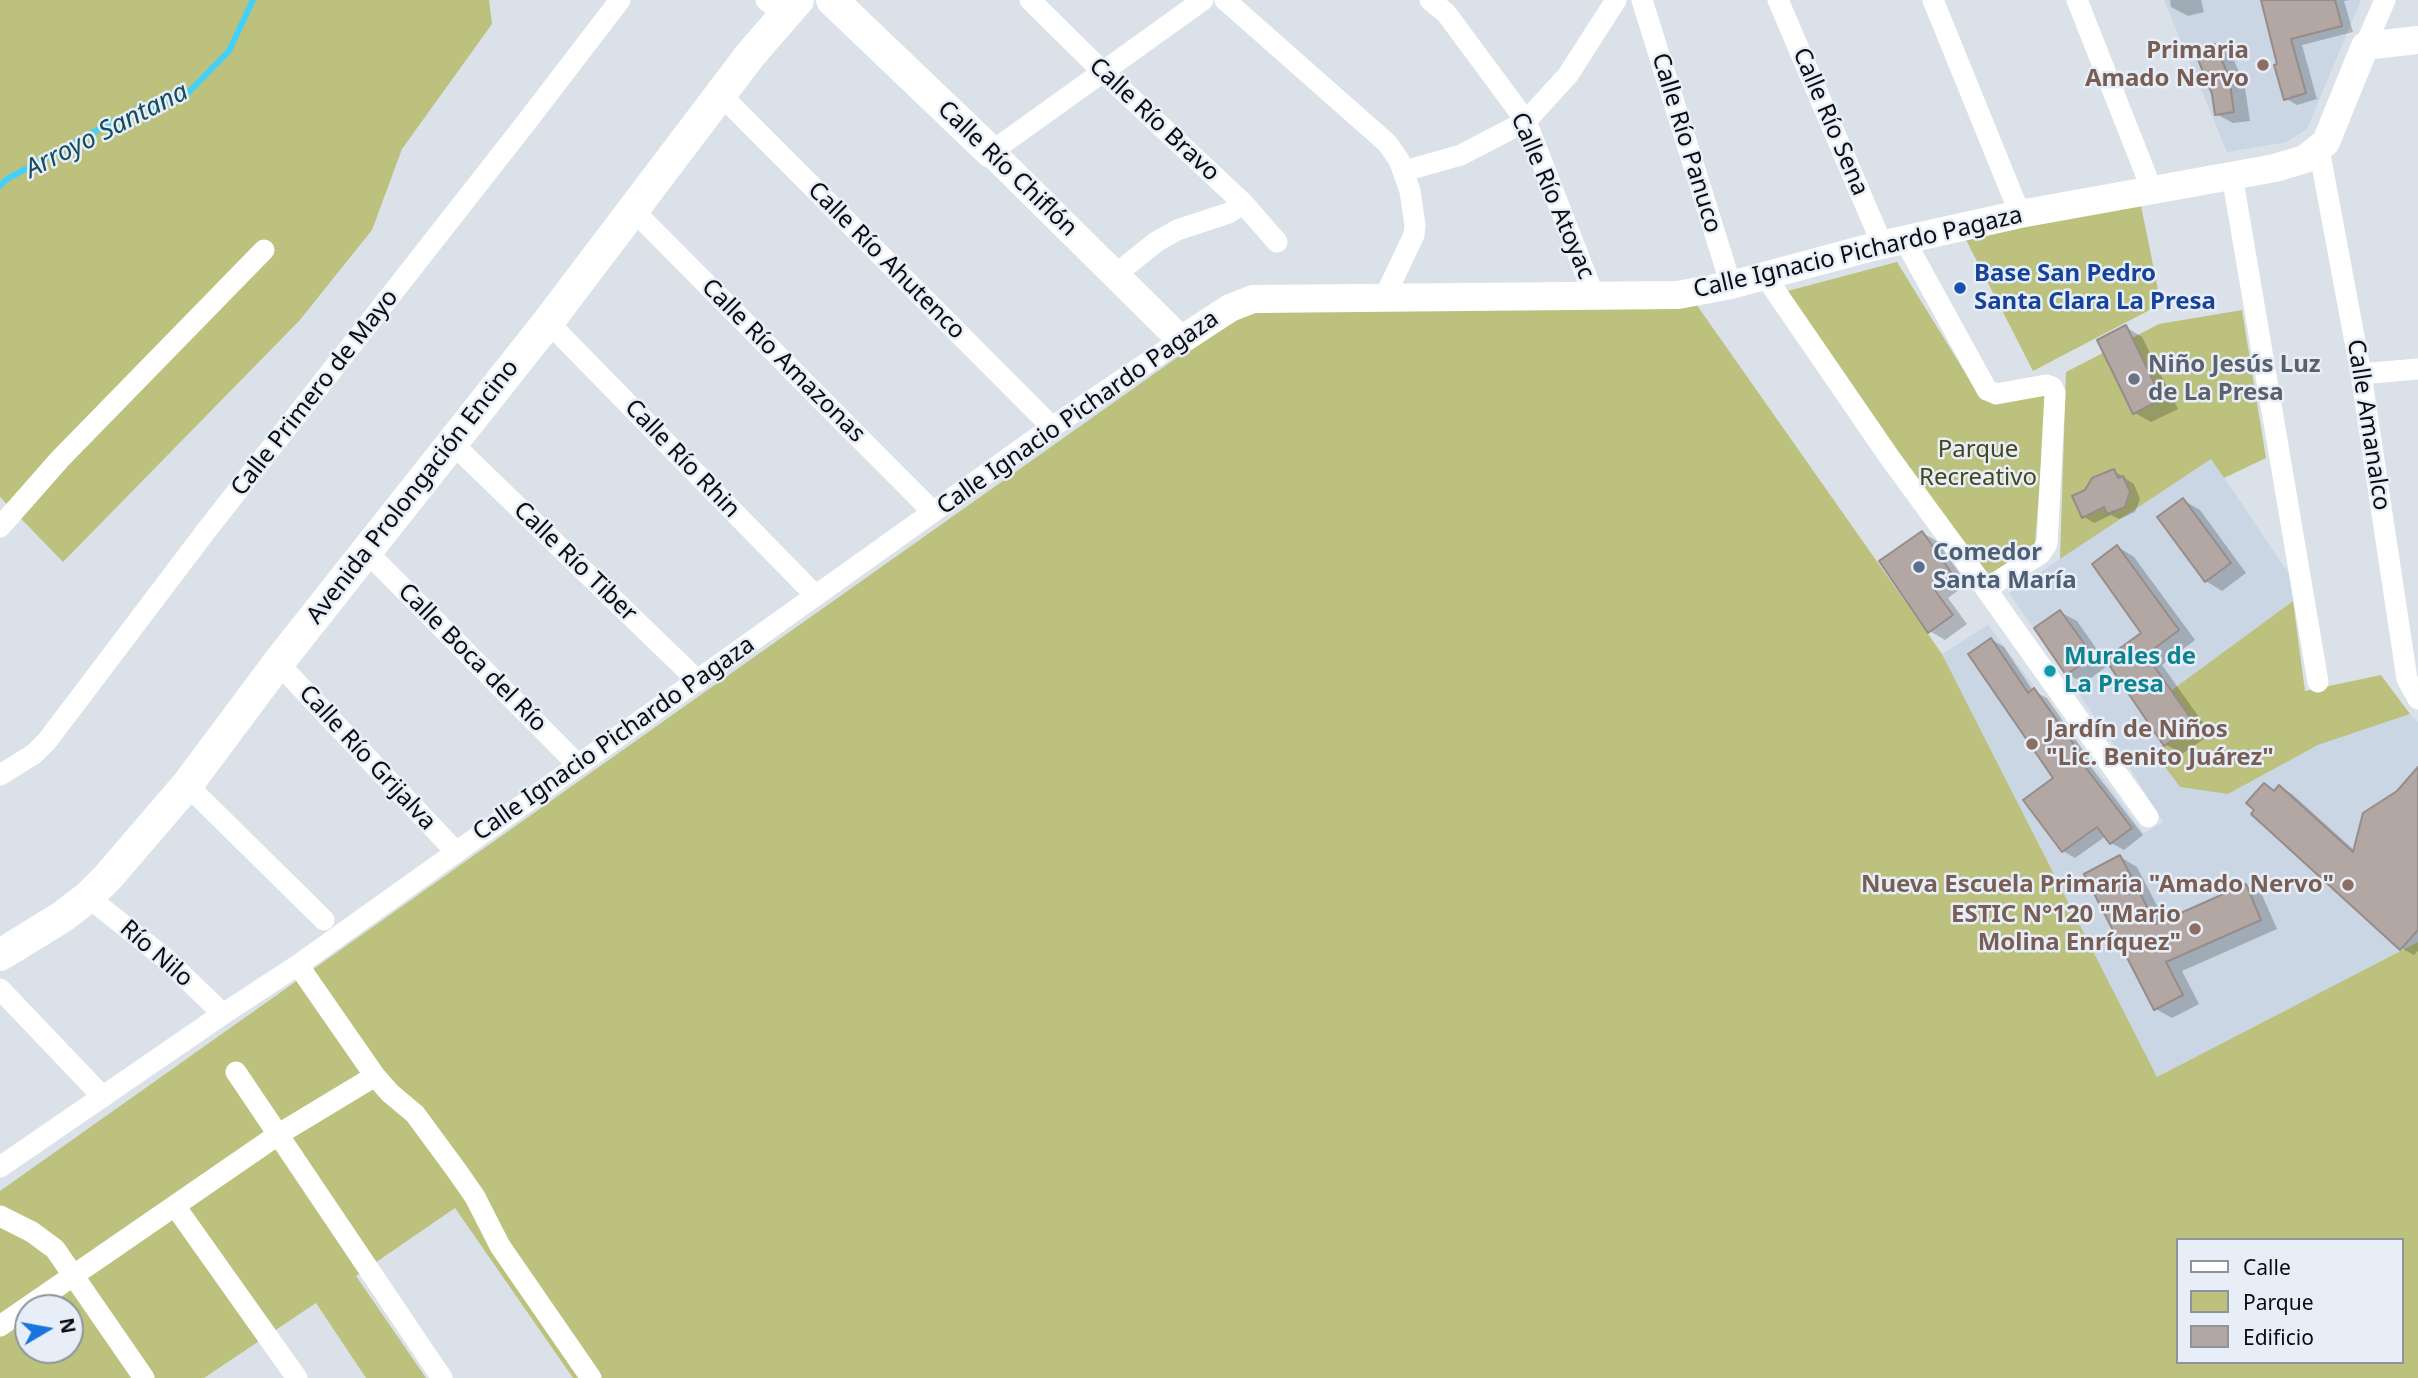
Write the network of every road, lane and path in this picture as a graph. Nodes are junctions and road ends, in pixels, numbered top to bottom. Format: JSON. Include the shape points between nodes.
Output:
{"nodes":[{"id":1,"x":620,"y":0,"type":"edge"},
{"id":2,"x":832,"y":0,"type":"edge"},
{"id":3,"x":1030,"y":0,"type":"edge"},
{"id":4,"x":1203,"y":0,"type":"edge"},
{"id":5,"x":1225,"y":0,"type":"edge"},
{"id":6,"x":1430,"y":0,"type":"edge"},
{"id":7,"x":1616,"y":0,"type":"edge"},
{"id":8,"x":1642,"y":0,"type":"edge"},
{"id":9,"x":1778,"y":0,"type":"edge"},
{"id":10,"x":1933,"y":0,"type":"edge"},
{"id":11,"x":2077,"y":0,"type":"edge"},
{"id":12,"x":2385,"y":0,"type":"edge"},
{"id":13,"x":783,"y":5,"type":"edge"},
{"id":14,"x":2418,"y":40,"type":"edge"},
{"id":15,"x":2365,"y":47,"type":"junction"},
{"id":16,"x":1101,"y":71,"type":"junction"},
{"id":17,"x":720,"y":94,"type":"junction"},
{"id":18,"x":1526,"y":121,"type":"junction"},
{"id":19,"x":2325,"y":140,"type":"junction"},
{"id":20,"x":991,"y":152,"type":"junction"},
{"id":21,"x":1404,"y":171,"type":"junction"},
{"id":22,"x":2232,"y":175,"type":"junction"},
{"id":23,"x":2152,"y":190,"type":"junction"},
{"id":24,"x":1243,"y":203,"type":"junction"},
{"id":25,"x":633,"y":210,"type":"junction"},
{"id":26,"x":2020,"y":214,"type":"junction"},
{"id":27,"x":1277,"y":242,"type":"dead end"},
{"id":28,"x":1893,"y":242,"type":"junction"},
{"id":29,"x":264,"y":250,"type":"dead end"},
{"id":30,"x":1115,"y":275,"type":"junction"},
{"id":31,"x":1765,"y":276,"type":"junction"},
{"id":32,"x":1731,"y":285,"type":"junction"},
{"id":33,"x":1385,"y":296,"type":"junction"},
{"id":34,"x":1594,"y":296,"type":"junction"},
{"id":35,"x":548,"y":323,"type":"junction"},
{"id":36,"x":1181,"y":340,"type":"junction"},
{"id":37,"x":2418,"y":369,"type":"edge"},
{"id":38,"x":2361,"y":374,"type":"junction"},
{"id":39,"x":1052,"y":427,"type":"junction"},
{"id":40,"x":452,"y":443,"type":"junction"},
{"id":41,"x":933,"y":512,"type":"junction"},
{"id":42,"x":0,"y":527,"type":"edge"},
{"id":43,"x":366,"y":551,"type":"junction"},
{"id":44,"x":1986,"y":589,"type":"junction"},
{"id":45,"x":815,"y":595,"type":"junction"},
{"id":46,"x":278,"y":663,"type":"junction"},
{"id":47,"x":698,"y":681,"type":"junction"},
{"id":48,"x":2318,"y":682,"type":"dead end"},
{"id":49,"x":2418,"y":699,"type":"edge"},
{"id":50,"x":577,"y":764,"type":"junction"},
{"id":51,"x":0,"y":775,"type":"edge"},
{"id":52,"x":187,"y":785,"type":"junction"},
{"id":53,"x":2148,"y":817,"type":"dead end"},
{"id":54,"x":456,"y":852,"type":"junction"},
{"id":55,"x":88,"y":897,"type":"junction"},
{"id":56,"x":324,"y":920,"type":"dead end"},
{"id":57,"x":0,"y":955,"type":"edge"},
{"id":58,"x":298,"y":965,"type":"junction"},
{"id":59,"x":3,"y":999,"type":"edge"},
{"id":60,"x":223,"y":1014,"type":"junction"},
{"id":61,"x":236,"y":1072,"type":"dead end"},
{"id":62,"x":374,"y":1076,"type":"junction"},
{"id":63,"x":103,"y":1097,"type":"junction"},
{"id":64,"x":279,"y":1134,"type":"junction"},
{"id":65,"x":0,"y":1167,"type":"edge"},
{"id":66,"x":175,"y":1206,"type":"junction"},
{"id":67,"x":0,"y":1216,"type":"edge"},
{"id":68,"x":75,"y":1276,"type":"junction"},
{"id":69,"x":0,"y":1326,"type":"edge"},
{"id":70,"x":144,"y":1378,"type":"edge"},
{"id":71,"x":297,"y":1378,"type":"edge"},
{"id":72,"x":442,"y":1378,"type":"edge"},
{"id":73,"x":591,"y":1378,"type":"edge"}],
"edges":[{"from":1,"to":51,"type":"street","name":"Calle Primero de Mayo","via":[[47,741]]},
{"from":2,"to":20,"type":"main road","name":"Calle Río Chiflón"},
{"from":3,"to":16,"type":"street","name":"Calle Río Bravo"},
{"from":4,"to":16,"type":"street"},
{"from":5,"to":21,"type":"street","via":[[1387,144]]},
{"from":6,"to":18,"type":"street","name":"Calle Río Atoyac","via":[[1446,13]]},
{"from":7,"to":18,"type":"street","via":[[1568,75]]},
{"from":8,"to":32,"type":"street","name":"Calle Río Panuco"},
{"from":9,"to":28,"type":"street","name":"Calle Río Sena"},
{"from":10,"to":26,"type":"street"},
{"from":11,"to":23,"type":"street"},
{"from":12,"to":15,"type":"street"},
{"from":13,"to":17,"type":"main road","name":"Avenida Prolongación Encino"},
{"from":14,"to":15,"type":"street"},
{"from":15,"to":19,"type":"street"},
{"from":16,"to":20,"type":"street"},
{"from":16,"to":24,"type":"street","name":"Calle Río Bravo"},
{"from":17,"to":25,"type":"main road","name":"Avenida Prolongación Encino"},
{"from":17,"to":39,"type":"street","name":"Calle Río Ahutenco"},
{"from":18,"to":21,"type":"street","via":[[1461,155]]},
{"from":18,"to":34,"type":"street","name":"Calle Río Atoyac"},
{"from":19,"to":22,"type":"street","name":"Calle Ignacio Pichardo Pagaza","via":[[2305,159]]},
{"from":19,"to":38,"type":"street","name":"Calle Amanalco"},
{"from":20,"to":30,"type":"street","name":"Calle Río Chiflón"},
{"from":21,"to":33,"type":"street","via":[[1414,235]]},
{"from":22,"to":23,"type":"street","name":"Calle Ignacio Pichardo Pagaza"},
{"from":22,"to":48,"type":"street"},
{"from":23,"to":26,"type":"street","name":"Calle Ignacio Pichardo Pagaza"},
{"from":24,"to":27,"type":"street","name":"Calle Río Bravo"},
{"from":24,"to":30,"type":"street","via":[[1229,213],[1177,230]]},
{"from":25,"to":35,"type":"main road","name":"Avenida Prolongación Encino"},
{"from":25,"to":41,"type":"street","name":"Calle Río Amazonas"},
{"from":26,"to":28,"type":"street","name":"Calle Ignacio Pichardo Pagaza"},
{"from":28,"to":31,"type":"street","name":"Calle Ignacio Pichardo Pagaza"},
{"from":28,"to":44,"type":"street","name":"Calle Río Sena","via":[[1987,390],[1996,394],[2046,385],[2055,393],[2047,544],[2040,554]]},
{"from":29,"to":42,"type":"street"},
{"from":30,"to":36,"type":"street","name":"Calle Río Chiflón"},
{"from":31,"to":32,"type":"street","name":"Calle Ignacio Pichardo Pagaza"},
{"from":31,"to":44,"type":"street"},
{"from":32,"to":34,"type":"street","name":"Calle Ignacio Pichardo Pagaza","via":[[1678,295]]},
{"from":33,"to":34,"type":"street","name":"Calle Ignacio Pichardo Pagaza"},
{"from":33,"to":36,"type":"street","name":"Calle Ignacio Pichardo Pagaza","via":[[1254,299],[1230,308]]},
{"from":35,"to":40,"type":"main road","name":"Avenida Prolongación Encino"},
{"from":35,"to":45,"type":"street","name":"Calle Río Rhin"},
{"from":36,"to":39,"type":"street","name":"Calle Ignacio Pichardo Pagaza"},
{"from":37,"to":38,"type":"street"},
{"from":38,"to":49,"type":"street","name":"Calle Amanalco","via":[[2407,679]]},
{"from":39,"to":41,"type":"street","name":"Calle Ignacio Pichardo Pagaza"},
{"from":40,"to":43,"type":"main road","name":"Avenida Prolongación Encino"},
{"from":40,"to":47,"type":"street","name":"Calle Río Tiber"},
{"from":41,"to":45,"type":"street","name":"Calle Ignacio Pichardo Pagaza"},
{"from":43,"to":46,"type":"main road","name":"Avenida Prolongación Encino"},
{"from":43,"to":50,"type":"street","name":"Calle Boca del Río"},
{"from":44,"to":53,"type":"street"},
{"from":45,"to":47,"type":"street","name":"Calle Ignacio Pichardo Pagaza"},
{"from":46,"to":52,"type":"main road","name":"Avenida Prolongación Encino"},
{"from":46,"to":54,"type":"street","name":"Calle Río Grijalva"},
{"from":47,"to":50,"type":"street","name":"Calle Ignacio Pichardo Pagaza"},
{"from":50,"to":54,"type":"street","name":"Calle Ignacio Pichardo Pagaza"},
{"from":52,"to":55,"type":"main road","name":"Avenida Prolongación Encino"},
{"from":52,"to":56,"type":"street"},
{"from":54,"to":58,"type":"street","name":"Calle Ignacio Pichardo Pagaza"},
{"from":55,"to":57,"type":"main road","name":"Avenida Prolongación Encino"},
{"from":55,"to":60,"type":"street","name":"Río Nilo","via":[[166,959]]},
{"from":58,"to":60,"type":"street","name":"Calle Ignacio Pichardo Pagaza"},
{"from":58,"to":62,"type":"street"},
{"from":59,"to":63,"type":"street"},
{"from":60,"to":63,"type":"street","name":"Calle Ignacio Pichardo Pagaza"},
{"from":61,"to":64,"type":"street"},
{"from":62,"to":64,"type":"street"},
{"from":62,"to":73,"type":"street","via":[[415,1114],[457,1171],[500,1246]]},
{"from":63,"to":65,"type":"street","name":"Calle Ignacio Pichardo Pagaza"},
{"from":64,"to":66,"type":"street"},
{"from":64,"to":72,"type":"street"},
{"from":66,"to":68,"type":"street"},
{"from":66,"to":71,"type":"street"},
{"from":67,"to":68,"type":"street","via":[[55,1249]]},
{"from":68,"to":69,"type":"street"},
{"from":68,"to":70,"type":"street"}]}
